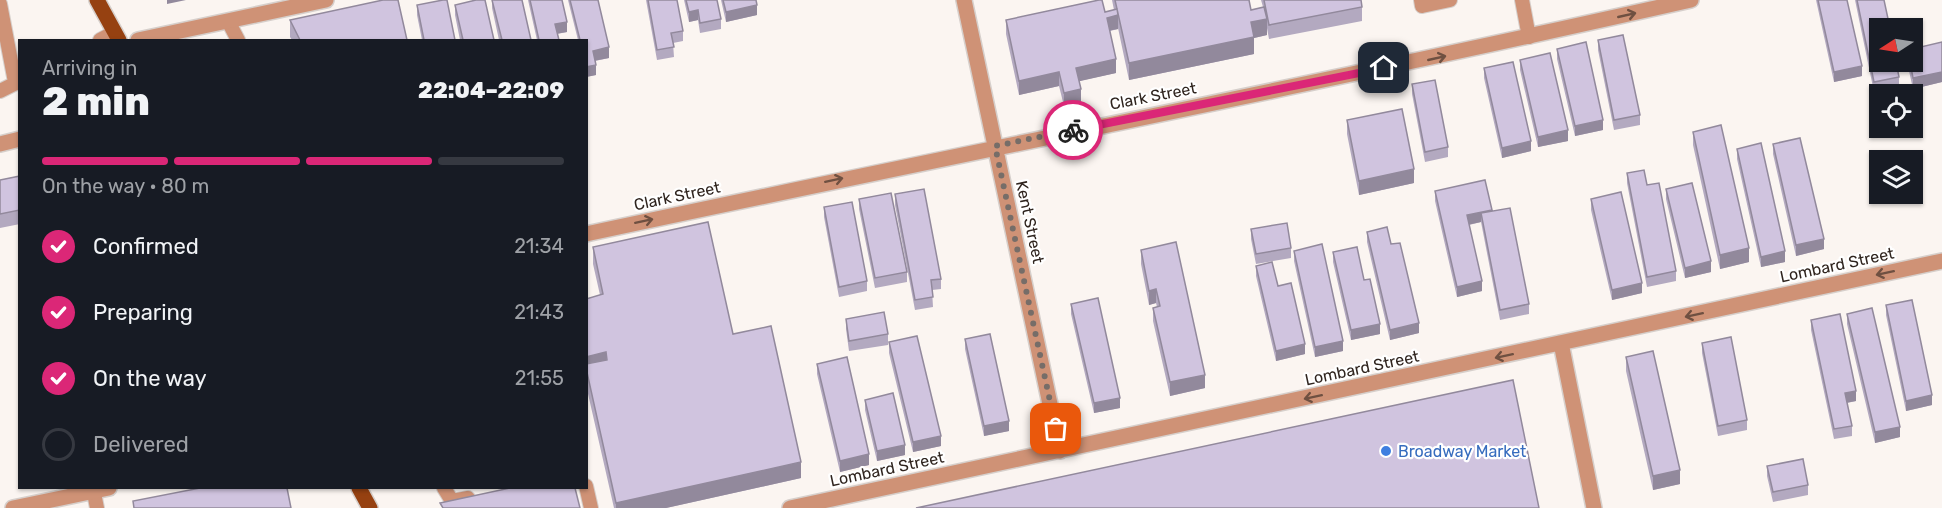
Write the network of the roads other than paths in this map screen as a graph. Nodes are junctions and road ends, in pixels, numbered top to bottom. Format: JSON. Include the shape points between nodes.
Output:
{"nodes":[{"id":1,"x":98,"y":0,"type":"edge"},
{"id":2,"x":964,"y":0,"type":"edge"},
{"id":3,"x":1421,"y":0,"type":"edge"},
{"id":4,"x":1450,"y":0,"type":"edge"},
{"id":5,"x":1522,"y":0,"type":"edge"},
{"id":6,"x":1691,"y":0,"type":"edge"},
{"id":7,"x":315,"y":1,"type":"edge"},
{"id":8,"x":0,"y":4,"type":"edge"},
{"id":9,"x":228,"y":21,"type":"junction"},
{"id":10,"x":117,"y":36,"type":"edge"},
{"id":11,"x":1529,"y":37,"type":"junction"},
{"id":12,"x":143,"y":39,"type":"edge"},
{"id":13,"x":237,"y":39,"type":"edge"},
{"id":14,"x":17,"y":82,"type":"edge"},
{"id":15,"x":0,"y":91,"type":"edge"},
{"id":16,"x":18,"y":140,"type":"edge"},
{"id":17,"x":0,"y":144,"type":"edge"},
{"id":18,"x":995,"y":146,"type":"junction"},
{"id":19,"x":588,"y":234,"type":"edge"},
{"id":20,"x":1942,"y":261,"type":"edge"},
{"id":21,"x":1561,"y":343,"type":"junction"},
{"id":22,"x":1060,"y":451,"type":"junction"},
{"id":23,"x":93,"y":489,"type":"edge"},
{"id":24,"x":360,"y":489,"type":"edge"},
{"id":25,"x":445,"y":489,"type":"edge"},
{"id":26,"x":587,"y":489,"type":"edge"},
{"id":27,"x":482,"y":495,"type":"edge"},
{"id":28,"x":18,"y":508,"type":"edge"},
{"id":29,"x":97,"y":508,"type":"edge"},
{"id":30,"x":370,"y":508,"type":"edge"},
{"id":31,"x":591,"y":508,"type":"edge"},
{"id":32,"x":790,"y":508,"type":"edge"},
{"id":33,"x":1594,"y":508,"type":"edge"}],
"edges":[{"from":1,"to":10,"type":"main road"},
{"from":2,"to":18,"type":"street","name":"Kent Street"},
{"from":3,"to":4,"type":"lane","via":[[1422,6]]},
{"from":5,"to":11,"type":"lane"},
{"from":11,"to":6,"type":"street","name":"Clark Street","one_way":true},
{"from":7,"to":9,"type":"street"},
{"from":8,"to":14,"type":"lane"},
{"from":9,"to":12,"type":"street"},
{"from":9,"to":13,"type":"lane"},
{"from":18,"to":11,"type":"street","name":"Clark Street","one_way":true},
{"from":14,"to":15,"type":"lane"},
{"from":16,"to":17,"type":"street"},
{"from":19,"to":18,"type":"street","name":"Clark Street","one_way":true},
{"from":18,"to":22,"type":"street","name":"Kent Street"},
{"from":20,"to":21,"type":"street","name":"Lombard Street","one_way":true},
{"from":21,"to":22,"type":"street","name":"Lombard Street","one_way":true},
{"from":21,"to":33,"type":"street"},
{"from":22,"to":32,"type":"street","name":"Lombard Street"},
{"from":23,"to":28,"type":"street"},
{"from":23,"to":29,"type":"lane"},
{"from":24,"to":30,"type":"main road"},
{"from":25,"to":27,"type":"lane","via":[[452,501]]},
{"from":26,"to":31,"type":"lane"}]}
